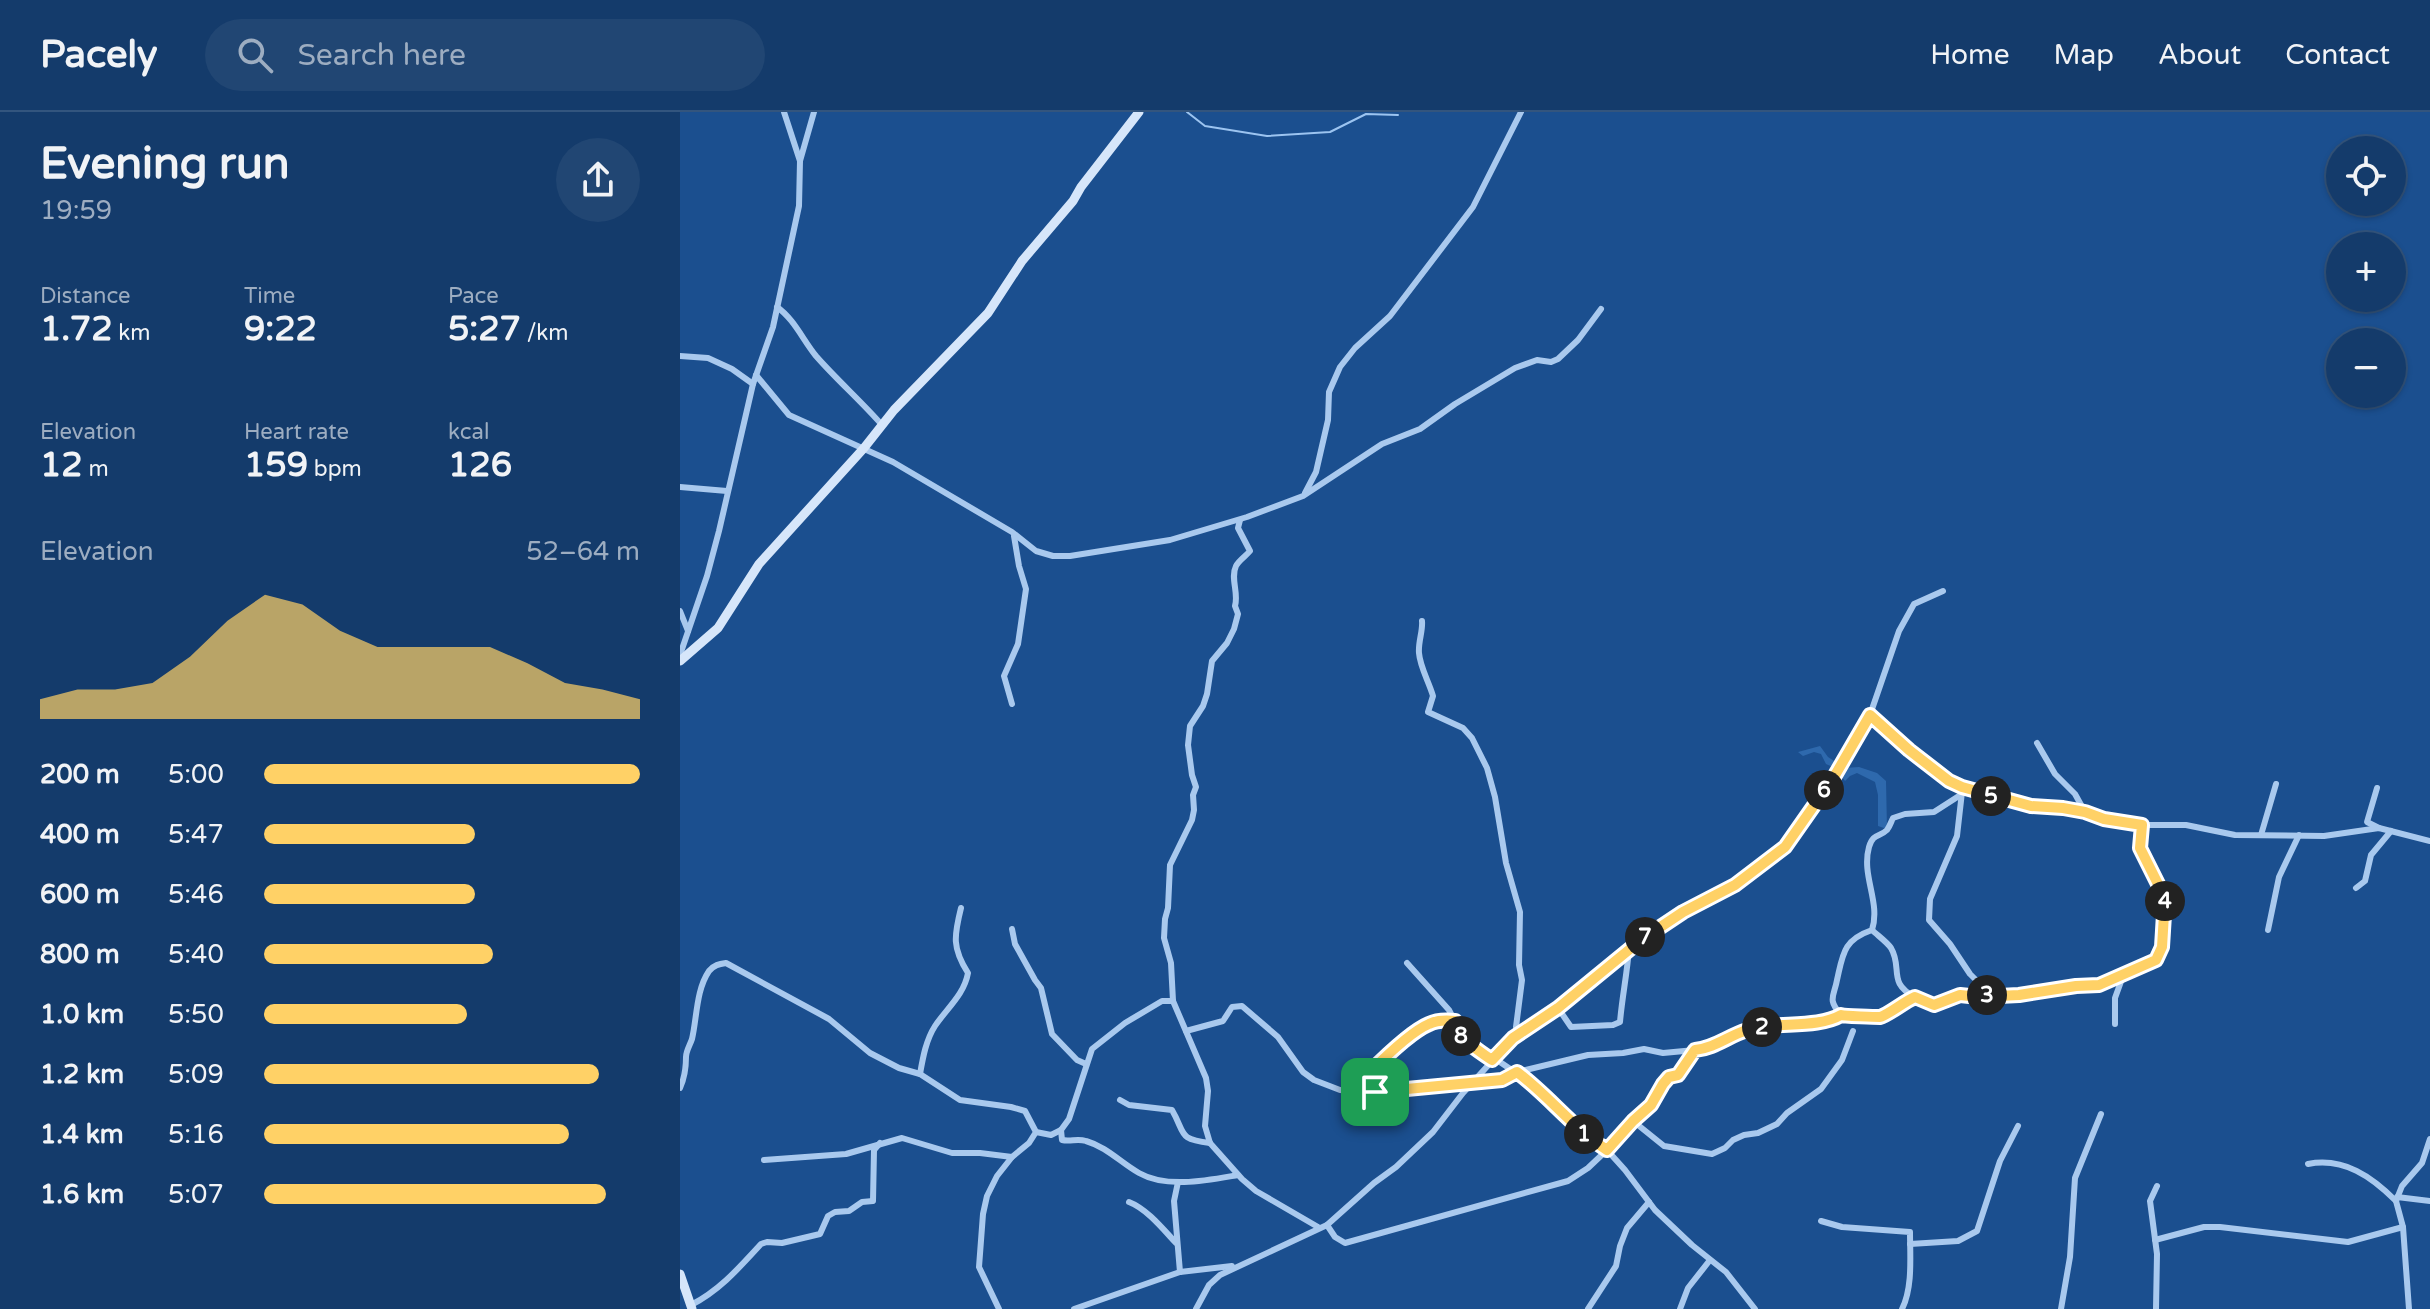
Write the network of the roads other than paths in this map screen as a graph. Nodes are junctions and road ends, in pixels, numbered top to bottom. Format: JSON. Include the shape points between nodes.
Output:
{"nodes":[{"id":1,"x":784,"y":112,"type":"edge"},
{"id":2,"x":814,"y":112,"type":"edge"},
{"id":3,"x":1139,"y":112,"type":"edge"},
{"id":4,"x":1521,"y":112,"type":"edge"},
{"id":5,"x":800,"y":161,"type":"junction"},
{"id":6,"x":777,"y":307,"type":"junction"},
{"id":7,"x":1601,"y":309,"type":"dead end"},
{"id":8,"x":680,"y":356,"type":"edge"},
{"id":9,"x":756,"y":375,"type":"junction"},
{"id":10,"x":753,"y":384,"type":"junction"},
{"id":11,"x":882,"y":425,"type":"junction"},
{"id":12,"x":864,"y":448,"type":"junction"},
{"id":13,"x":680,"y":487,"type":"edge"},
{"id":14,"x":727,"y":491,"type":"junction"},
{"id":15,"x":1303,"y":496,"type":"junction"},
{"id":16,"x":1240,"y":520,"type":"junction"},
{"id":17,"x":1014,"y":536,"type":"junction"},
{"id":18,"x":1943,"y":591,"type":"dead end"},
{"id":19,"x":680,"y":611,"type":"edge"},
{"id":20,"x":1422,"y":621,"type":"dead end"},
{"id":21,"x":688,"y":631,"type":"junction"},
{"id":22,"x":680,"y":658,"type":"edge"},
{"id":23,"x":1012,"y":704,"type":"dead end"},
{"id":24,"x":1870,"y":715,"type":"junction"},
{"id":25,"x":2037,"y":743,"type":"dead end"},
{"id":26,"x":2276,"y":784,"type":"dead end"},
{"id":27,"x":2377,"y":788,"type":"dead end"},
{"id":28,"x":1962,"y":790,"type":"junction"},
{"id":29,"x":2085,"y":812,"type":"junction"},
{"id":30,"x":2142,"y":825,"type":"junction"},
{"id":31,"x":2379,"y":828,"type":"junction"},
{"id":32,"x":2391,"y":831,"type":"junction"},
{"id":33,"x":2261,"y":835,"type":"junction"},
{"id":34,"x":2299,"y":835,"type":"junction"},
{"id":35,"x":2430,"y":841,"type":"edge"},
{"id":36,"x":2356,"y":888,"type":"dead end"},
{"id":37,"x":961,"y":908,"type":"dead end"},
{"id":38,"x":1012,"y":929,"type":"dead end"},
{"id":39,"x":1872,"y":930,"type":"junction"},
{"id":40,"x":2268,"y":930,"type":"dead end"},
{"id":41,"x":1629,"y":949,"type":"junction"},
{"id":42,"x":1407,"y":963,"type":"dead end"},
{"id":43,"x":2123,"y":976,"type":"junction"},
{"id":44,"x":1991,"y":995,"type":"junction"},
{"id":45,"x":1915,"y":997,"type":"junction"},
{"id":46,"x":1173,"y":1001,"type":"junction"},
{"id":47,"x":1558,"y":1008,"type":"junction"},
{"id":48,"x":1841,"y":1015,"type":"junction"},
{"id":49,"x":1455,"y":1021,"type":"junction"},
{"id":50,"x":2115,"y":1024,"type":"dead end"},
{"id":51,"x":1186,"y":1031,"type":"junction"},
{"id":52,"x":1853,"y":1031,"type":"dead end"},
{"id":53,"x":1518,"y":1034,"type":"junction"},
{"id":54,"x":1695,"y":1050,"type":"junction"},
{"id":55,"x":1493,"y":1059,"type":"junction"},
{"id":56,"x":1086,"y":1064,"type":"junction"},
{"id":57,"x":1517,"y":1072,"type":"junction"},
{"id":58,"x":920,"y":1074,"type":"junction"},
{"id":59,"x":1471,"y":1084,"type":"junction"},
{"id":60,"x":680,"y":1088,"type":"edge"},
{"id":61,"x":1375,"y":1092,"type":"junction"},
{"id":62,"x":1120,"y":1100,"type":"dead end"},
{"id":63,"x":2101,"y":1114,"type":"dead end"},
{"id":64,"x":1633,"y":1121,"type":"junction"},
{"id":65,"x":2018,"y":1126,"type":"dead end"},
{"id":66,"x":1061,"y":1130,"type":"junction"},
{"id":67,"x":1036,"y":1132,"type":"junction"},
{"id":68,"x":2430,"y":1139,"type":"edge"},
{"id":69,"x":880,"y":1143,"type":"junction"},
{"id":70,"x":1210,"y":1143,"type":"junction"},
{"id":71,"x":1607,"y":1150,"type":"junction"},
{"id":72,"x":1012,"y":1157,"type":"junction"},
{"id":73,"x":764,"y":1160,"type":"dead end"},
{"id":74,"x":2308,"y":1164,"type":"dead end"},
{"id":75,"x":1238,"y":1175,"type":"junction"},
{"id":76,"x":1178,"y":1182,"type":"junction"},
{"id":77,"x":2157,"y":1186,"type":"dead end"},
{"id":78,"x":2397,"y":1199,"type":"junction"},
{"id":79,"x":2430,"y":1201,"type":"edge"},
{"id":80,"x":1129,"y":1202,"type":"dead end"},
{"id":81,"x":1649,"y":1202,"type":"junction"},
{"id":82,"x":1821,"y":1221,"type":"dead end"},
{"id":83,"x":1327,"y":1225,"type":"junction"},
{"id":84,"x":1318,"y":1227,"type":"junction"},
{"id":85,"x":2403,"y":1227,"type":"junction"},
{"id":86,"x":2155,"y":1240,"type":"junction"},
{"id":87,"x":1176,"y":1243,"type":"junction"},
{"id":88,"x":1910,"y":1244,"type":"junction"},
{"id":89,"x":1710,"y":1260,"type":"junction"},
{"id":90,"x":1239,"y":1265,"type":"junction"},
{"id":91,"x":1198,"y":1269,"type":"junction"},
{"id":92,"x":1180,"y":1272,"type":"junction"},
{"id":93,"x":680,"y":1274,"type":"edge"},
{"id":94,"x":1209,"y":1285,"type":"junction"},
{"id":95,"x":692,"y":1307,"type":"edge"},
{"id":96,"x":999,"y":1309,"type":"edge"},
{"id":97,"x":1074,"y":1309,"type":"edge"},
{"id":98,"x":1196,"y":1309,"type":"edge"},
{"id":99,"x":1588,"y":1309,"type":"edge"},
{"id":100,"x":1680,"y":1309,"type":"edge"},
{"id":101,"x":1755,"y":1309,"type":"edge"},
{"id":102,"x":1902,"y":1309,"type":"edge"},
{"id":103,"x":2061,"y":1309,"type":"edge"},
{"id":104,"x":2156,"y":1309,"type":"edge"},
{"id":105,"x":2409,"y":1309,"type":"edge"}],
"edges":[{"from":1,"to":5,"type":"street"},
{"from":2,"to":5,"type":"street"},
{"from":3,"to":11,"type":"street","via":[[1022,261],[988,313]]},
{"from":4,"to":15,"type":"street","via":[[1473,207],[1390,316],[1339,368],[1329,392],[1316,472]]},
{"from":5,"to":6,"type":"street","via":[[799,206]]},
{"from":6,"to":9,"type":"street"},
{"from":6,"to":11,"type":"street"},
{"from":7,"to":15,"type":"street","via":[[1558,359],[1515,368]]},
{"from":8,"to":10,"type":"street","via":[[708,358]]},
{"from":9,"to":10,"type":"street"},
{"from":9,"to":12,"type":"street","via":[[789,415]]},
{"from":10,"to":14,"type":"street"},
{"from":11,"to":12,"type":"street"},
{"from":12,"to":17,"type":"street"},
{"from":12,"to":22,"type":"street","via":[[759,564],[718,628]]},
{"from":13,"to":14,"type":"street"},
{"from":14,"to":21,"type":"street"},
{"from":15,"to":16,"type":"street"},
{"from":16,"to":17,"type":"street","via":[[1170,540],[1070,556],[1043,553]]},
{"from":16,"to":46,"type":"street","via":[[1238,528],[1250,551],[1235,569],[1238,614],[1227,643],[1212,661],[1203,706],[1190,726],[1194,810],[1170,865],[1164,938]]},
{"from":17,"to":23,"type":"street","via":[[1026,589],[1018,644],[1004,676]]},
{"from":18,"to":24,"type":"street","via":[[1914,604]]},
{"from":19,"to":21,"type":"street"},
{"from":20,"to":53,"type":"street","via":[[1419,654],[1433,696],[1428,712],[1463,728],[1472,738],[1495,797],[1520,912]]},
{"from":21,"to":22,"type":"street"},
{"from":24,"to":28,"type":"street"},
{"from":24,"to":41,"type":"street","via":[[1785,847],[1735,885]]},
{"from":25,"to":29,"type":"street"},
{"from":26,"to":33,"type":"street"},
{"from":27,"to":31,"type":"street","via":[[2367,822]]},
{"from":28,"to":29,"type":"street"},
{"from":28,"to":39,"type":"street","via":[[1934,812],[1893,818],[1887,830],[1875,835],[1867,872],[1875,902]]},
{"from":28,"to":44,"type":"street","via":[[1957,836],[1930,899],[1929,920]]},
{"from":29,"to":30,"type":"street"},
{"from":30,"to":33,"type":"street"},
{"from":30,"to":43,"type":"street","via":[[2140,848],[2165,898],[2162,947],[2156,960]]},
{"from":31,"to":32,"type":"street"},
{"from":31,"to":34,"type":"street"},
{"from":32,"to":35,"type":"street"},
{"from":32,"to":36,"type":"street","via":[[2371,855],[2365,881]]},
{"from":33,"to":34,"type":"street"},
{"from":34,"to":40,"type":"street","via":[[2279,877]]},
{"from":37,"to":58,"type":"street","via":[[955,935],[957,955],[968,973],[966,983],[934,1027]]},
{"from":38,"to":56,"type":"street","via":[[1041,988],[1052,1034]]},
{"from":39,"to":45,"type":"street","via":[[1890,947],[1897,983]]},
{"from":39,"to":48,"type":"street","via":[[1861,934],[1841,957],[1832,992]]},
{"from":41,"to":47,"type":"street"},
{"from":41,"to":47,"type":"street","via":[[1620,1022],[1571,1027]]},
{"from":42,"to":49,"type":"street"},
{"from":43,"to":44,"type":"street","via":[[2099,985]]},
{"from":43,"to":50,"type":"street","via":[[2115,998]]},
{"from":44,"to":45,"type":"street","via":[[1960,995],[1934,1005]]},
{"from":45,"to":48,"type":"street","via":[[1881,1017]]},
{"from":46,"to":51,"type":"street"},
{"from":46,"to":56,"type":"street","via":[[1162,1001],[1125,1023],[1092,1049]]},
{"from":47,"to":53,"type":"street"},
{"from":48,"to":54,"type":"street","via":[[1749,1029]]},
{"from":49,"to":55,"type":"street","via":[[1464,1039]]},
{"from":49,"to":61,"type":"street","via":[[1429,1023],[1390,1053],[1369,1073]]},
{"from":51,"to":61,"type":"street","via":[[1223,1021],[1232,1007],[1242,1006],[1278,1037],[1314,1080],[1340,1090]]},
{"from":51,"to":70,"type":"street","via":[[1206,1078]]},
{"from":52,"to":64,"type":"street","via":[[1842,1060],[1821,1089],[1777,1124],[1712,1154],[1664,1146]]},
{"from":53,"to":55,"type":"street"},
{"from":54,"to":57,"type":"street","via":[[1588,1055]]},
{"from":54,"to":64,"type":"street"},
{"from":55,"to":57,"type":"street"},
{"from":55,"to":59,"type":"street"},
{"from":56,"to":66,"type":"street"},
{"from":57,"to":59,"type":"street"},
{"from":57,"to":71,"type":"street"},
{"from":58,"to":60,"type":"street","via":[[870,1053],[829,1019],[726,963],[717,964],[703,985]]},
{"from":58,"to":67,"type":"street","via":[[960,1100],[1025,1111]]},
{"from":59,"to":61,"type":"street"},
{"from":59,"to":83,"type":"street","via":[[1433,1132]]},
{"from":62,"to":70,"type":"street","via":[[1172,1110],[1183,1135]]},
{"from":63,"to":103,"type":"street","via":[[2075,1178]]},
{"from":64,"to":71,"type":"street"},
{"from":65,"to":88,"type":"street","via":[[2000,1161],[1977,1231],[1958,1241]]},
{"from":66,"to":67,"type":"street","via":[[1051,1135]]},
{"from":66,"to":76,"type":"street","via":[[1062,1140],[1099,1145],[1142,1175]]},
{"from":67,"to":72,"type":"street"},
{"from":68,"to":78,"type":"street","via":[[2422,1163]]},
{"from":69,"to":72,"type":"street","via":[[902,1138],[952,1153]]},
{"from":69,"to":73,"type":"street","via":[[846,1154]]},
{"from":69,"to":95,"type":"street","via":[[874,1150],[873,1201],[828,1216],[820,1234],[761,1244],[735,1274]]},
{"from":70,"to":75,"type":"street"},
{"from":71,"to":81,"type":"street"},
{"from":71,"to":83,"type":"street","via":[[1568,1181],[1361,1240],[1339,1241]]},
{"from":72,"to":96,"type":"street","via":[[997,1176],[983,1214],[979,1267]]},
{"from":74,"to":78,"type":"street","via":[[2325,1162],[2356,1170]]},
{"from":75,"to":76,"type":"street"},
{"from":75,"to":84,"type":"street"},
{"from":76,"to":87,"type":"street"},
{"from":77,"to":86,"type":"street","via":[[2150,1201]]},
{"from":78,"to":79,"type":"street"},
{"from":78,"to":85,"type":"street"},
{"from":80,"to":87,"type":"street"},
{"from":81,"to":89,"type":"street"},
{"from":81,"to":99,"type":"street","via":[[1627,1228],[1616,1266]]},
{"from":82,"to":88,"type":"street","via":[[1910,1232]]},
{"from":83,"to":84,"type":"street"},
{"from":84,"to":90,"type":"street"},
{"from":85,"to":86,"type":"street","via":[[2348,1242],[2220,1227]]},
{"from":85,"to":105,"type":"street"},
{"from":86,"to":104,"type":"street"},
{"from":87,"to":92,"type":"street"},
{"from":88,"to":102,"type":"street"},
{"from":89,"to":100,"type":"street","via":[[1688,1288]]},
{"from":89,"to":101,"type":"street"},
{"from":90,"to":91,"type":"street"},
{"from":90,"to":94,"type":"street"},
{"from":91,"to":92,"type":"street"},
{"from":91,"to":94,"type":"street"},
{"from":92,"to":97,"type":"street"},
{"from":93,"to":95,"type":"street"},
{"from":94,"to":98,"type":"street"}]}
